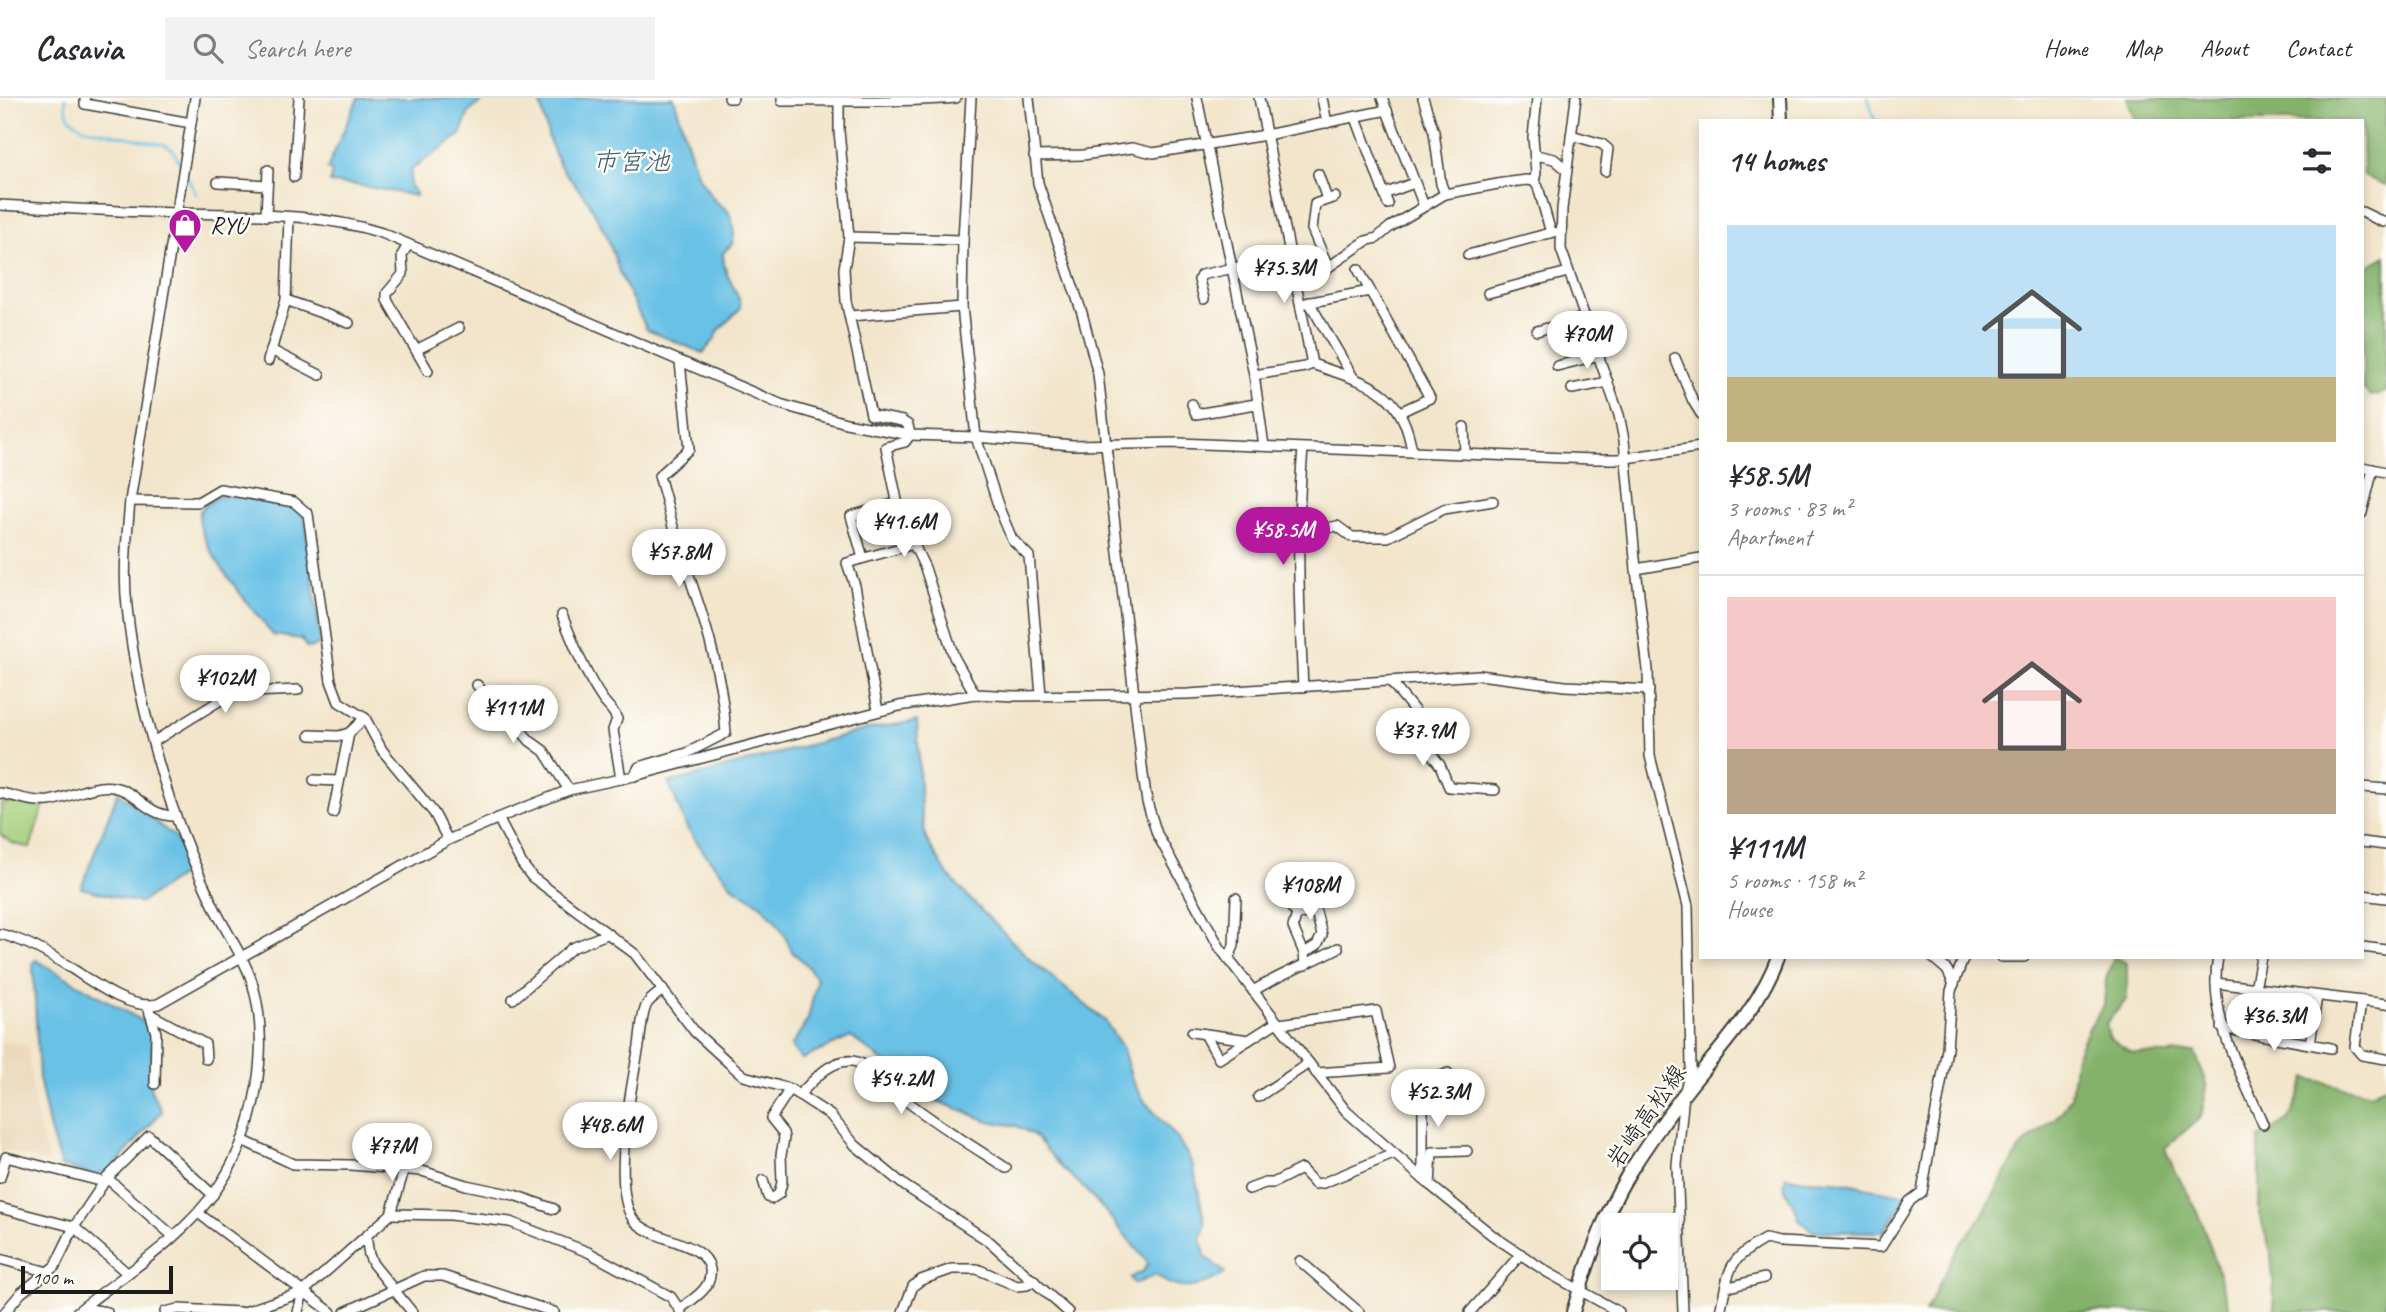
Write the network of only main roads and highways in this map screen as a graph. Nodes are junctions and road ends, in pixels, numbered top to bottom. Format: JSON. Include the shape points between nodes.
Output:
{"nodes":[{"id":1,"x":1780,"y":98,"type":"edge"},
{"id":2,"x":1781,"y":119,"type":"edge"},
{"id":3,"x":1777,"y":959,"type":"edge"},
{"id":4,"x":1573,"y":1312,"type":"edge"}],
"edges":[{"from":1,"to":2,"type":"main road"},
{"from":3,"to":4,"type":"main road","name":"岩崎高松線","via":[[1757,998],[1629,1174],[1587,1265]]}]}
